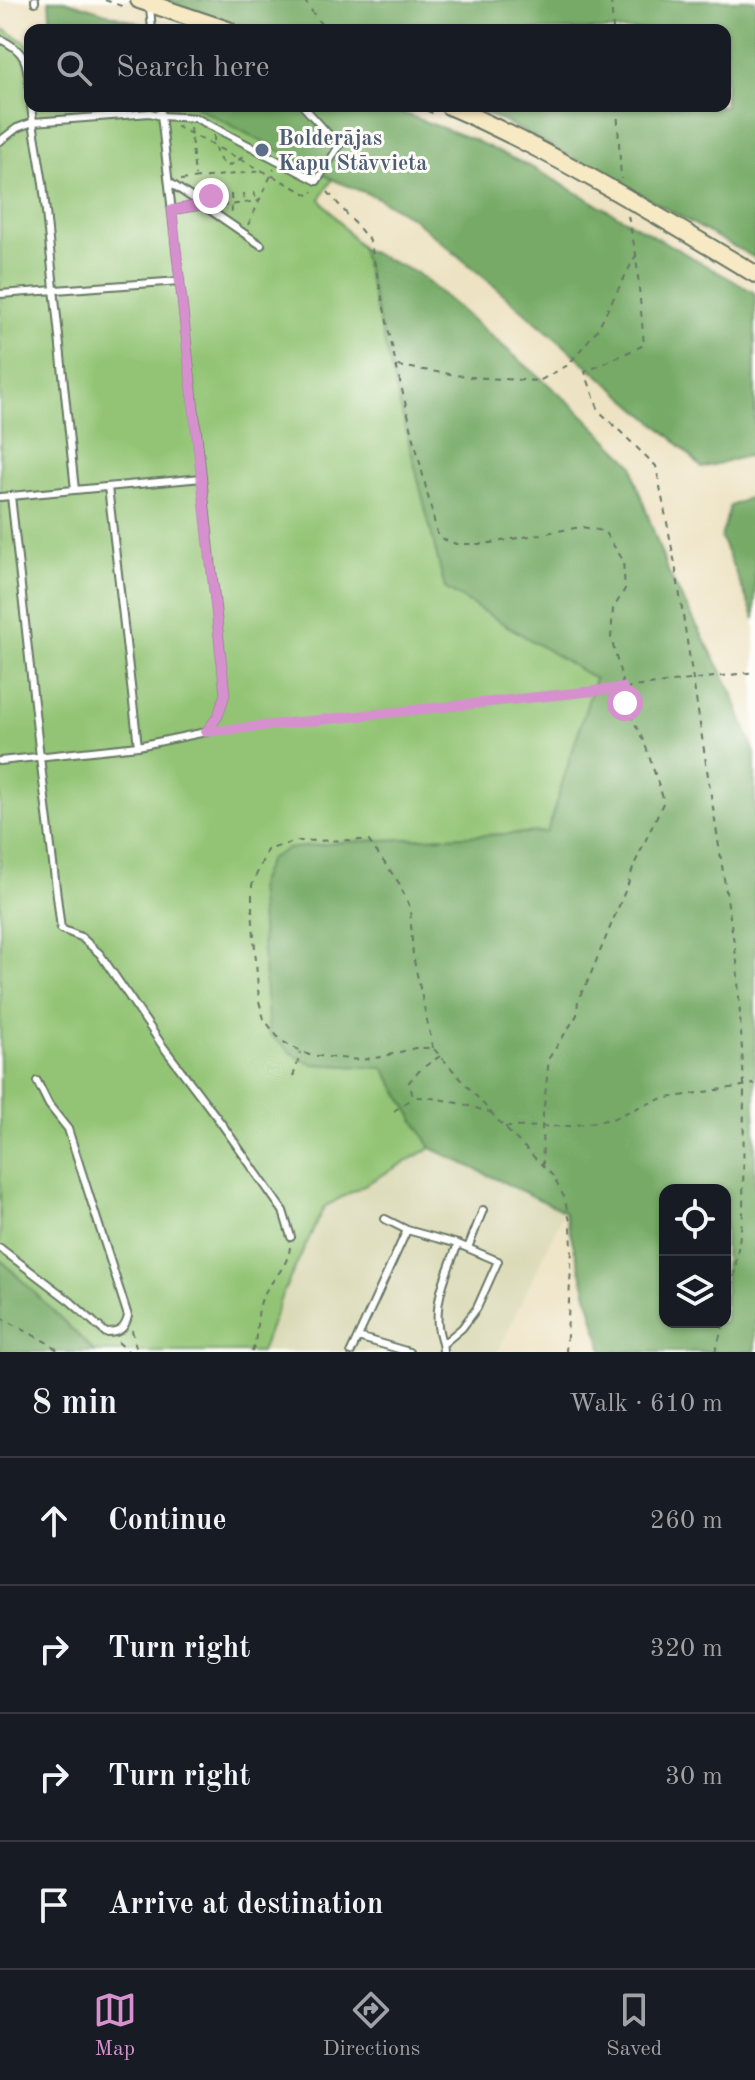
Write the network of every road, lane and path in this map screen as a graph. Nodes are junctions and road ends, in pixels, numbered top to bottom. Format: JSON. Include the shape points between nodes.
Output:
{"nodes":[{"id":1,"x":304,"y":0,"type":"edge"},
{"id":2,"x":611,"y":0,"type":"edge"},
{"id":3,"x":144,"y":2,"type":"edge"},
{"id":4,"x":150,"y":24,"type":"edge"},
{"id":5,"x":210,"y":24,"type":"edge"},
{"id":6,"x":321,"y":24,"type":"edge"},
{"id":7,"x":613,"y":24,"type":"edge"},
{"id":8,"x":0,"y":39,"type":"edge"},
{"id":9,"x":24,"y":58,"type":"edge"},
{"id":10,"x":32,"y":112,"type":"edge"},
{"id":11,"x":161,"y":112,"type":"edge"},
{"id":12,"x":308,"y":112,"type":"edge"},
{"id":13,"x":461,"y":112,"type":"edge"},
{"id":14,"x":617,"y":112,"type":"edge"},
{"id":15,"x":161,"y":116,"type":"junction"},
{"id":16,"x":193,"y":118,"type":"junction"},
{"id":17,"x":33,"y":122,"type":"junction"},
{"id":18,"x":213,"y":127,"type":"junction"},
{"id":19,"x":191,"y":133,"type":"junction"},
{"id":20,"x":163,"y":134,"type":"junction"},
{"id":21,"x":0,"y":141,"type":"edge"},
{"id":22,"x":214,"y":145,"type":"junction"},
{"id":23,"x":252,"y":147,"type":"junction"},
{"id":24,"x":240,"y":159,"type":"junction"},
{"id":25,"x":279,"y":161,"type":"junction"},
{"id":26,"x":228,"y":166,"type":"junction"},
{"id":27,"x":263,"y":171,"type":"junction"},
{"id":28,"x":229,"y":175,"type":"junction"},
{"id":29,"x":271,"y":175,"type":"junction"},
{"id":30,"x":195,"y":179,"type":"junction"},
{"id":31,"x":317,"y":181,"type":"junction"},
{"id":32,"x":169,"y":182,"type":"junction"},
{"id":33,"x":254,"y":192,"type":"dead end"},
{"id":34,"x":328,"y":192,"type":"dead end"},
{"id":35,"x":243,"y":193,"type":"dead end"},
{"id":36,"x":231,"y":194,"type":"dead end"},
{"id":37,"x":622,"y":195,"type":"junction"},
{"id":38,"x":197,"y":198,"type":"dead end"},
{"id":39,"x":258,"y":201,"type":"junction"},
{"id":40,"x":244,"y":203,"type":"junction"},
{"id":41,"x":232,"y":204,"type":"junction"},
{"id":42,"x":224,"y":205,"type":"junction"},
{"id":43,"x":204,"y":206,"type":"junction"},
{"id":44,"x":172,"y":210,"type":"junction"},
{"id":45,"x":231,"y":225,"type":"junction"},
{"id":46,"x":244,"y":233,"type":"junction"},
{"id":47,"x":261,"y":245,"type":"dead end"},
{"id":48,"x":636,"y":254,"type":"junction"},
{"id":49,"x":755,"y":274,"type":"edge"},
{"id":50,"x":180,"y":281,"type":"junction"},
{"id":51,"x":54,"y":291,"type":"junction"},
{"id":52,"x":0,"y":294,"type":"edge"},
{"id":53,"x":396,"y":365,"type":"junction"},
{"id":54,"x":202,"y":478,"type":"junction"},
{"id":55,"x":108,"y":487,"type":"junction"},
{"id":56,"x":75,"y":490,"type":"junction"},
{"id":57,"x":11,"y":496,"type":"junction"},
{"id":58,"x":0,"y":497,"type":"edge"},
{"id":59,"x":755,"y":672,"type":"edge"},
{"id":60,"x":693,"y":680,"type":"junction"},
{"id":61,"x":623,"y":688,"type":"junction"},
{"id":62,"x":206,"y":732,"type":"junction"},
{"id":63,"x":138,"y":746,"type":"junction"},
{"id":64,"x":40,"y":757,"type":"junction"},
{"id":65,"x":0,"y":761,"type":"edge"},
{"id":66,"x":433,"y":1048,"type":"junction"},
{"id":67,"x":301,"y":1051,"type":"junction"},
{"id":68,"x":440,"y":1056,"type":"junction"},
{"id":69,"x":293,"y":1077,"type":"dead end"},
{"id":70,"x":37,"y":1081,"type":"dead end"},
{"id":71,"x":755,"y":1084,"type":"edge"},
{"id":72,"x":744,"y":1085,"type":"junction"},
{"id":73,"x":413,"y":1097,"type":"junction"},
{"id":74,"x":394,"y":1111,"type":"dead end"},
{"id":75,"x":493,"y":1114,"type":"junction"},
{"id":76,"x":542,"y":1125,"type":"junction"},
{"id":77,"x":504,"y":1127,"type":"junction"},
{"id":78,"x":543,"y":1167,"type":"junction"},
{"id":79,"x":483,"y":1210,"type":"dead end"},
{"id":80,"x":385,"y":1219,"type":"dead end"},
{"id":81,"x":407,"y":1230,"type":"junction"},
{"id":82,"x":291,"y":1237,"type":"joint"},
{"id":83,"x":458,"y":1244,"type":"junction"},
{"id":84,"x":0,"y":1248,"type":"edge"},
{"id":85,"x":468,"y":1248,"type":"junction"},
{"id":86,"x":731,"y":1298,"type":"edge"},
{"id":87,"x":128,"y":1316,"type":"junction"},
{"id":88,"x":0,"y":1317,"type":"edge"},
{"id":89,"x":723,"y":1328,"type":"edge"},
{"id":90,"x":106,"y":1333,"type":"junction"},
{"id":91,"x":358,"y":1337,"type":"junction"},
{"id":92,"x":443,"y":1344,"type":"junction"},
{"id":93,"x":60,"y":1352,"type":"edge"},
{"id":94,"x":129,"y":1352,"type":"edge"},
{"id":95,"x":137,"y":1352,"type":"edge"},
{"id":96,"x":252,"y":1352,"type":"edge"},
{"id":97,"x":351,"y":1352,"type":"edge"},
{"id":98,"x":409,"y":1352,"type":"edge"},
{"id":99,"x":443,"y":1352,"type":"edge"},
{"id":100,"x":566,"y":1352,"type":"edge"},
{"id":101,"x":715,"y":1352,"type":"edge"}],
"edges":[{"from":1,"to":6,"type":"path"},
{"from":2,"to":7,"type":"path"},
{"from":3,"to":4,"type":"lane"},
{"from":3,"to":5,"type":"main road"},
{"from":8,"to":9,"type":"lane"},
{"from":10,"to":17,"type":"lane"},
{"from":11,"to":15,"type":"lane"},
{"from":12,"to":31,"type":"lane","via":[[339,146]]},
{"from":13,"to":37,"type":"main road"},
{"from":14,"to":37,"type":"path"},
{"from":15,"to":16,"type":"lane"},
{"from":15,"to":17,"type":"lane"},
{"from":15,"to":20,"type":"lane"},
{"from":16,"to":18,"type":"lane"},
{"from":16,"to":19,"type":"path"},
{"from":17,"to":21,"type":"lane"},
{"from":17,"to":51,"type":"lane"},
{"from":18,"to":22,"type":"path"},
{"from":18,"to":23,"type":"lane"},
{"from":19,"to":20,"type":"path","via":[[173,124]]},
{"from":19,"to":22,"type":"path"},
{"from":19,"to":30,"type":"path"},
{"from":20,"to":32,"type":"lane"},
{"from":22,"to":24,"type":"path"},
{"from":22,"to":26,"type":"path"},
{"from":23,"to":24,"type":"path"},
{"from":23,"to":25,"type":"lane"},
{"from":24,"to":26,"type":"path"},
{"from":24,"to":27,"type":"path"},
{"from":25,"to":29,"type":"path"},
{"from":25,"to":31,"type":"lane"},
{"from":26,"to":28,"type":"path"},
{"from":27,"to":28,"type":"path"},
{"from":27,"to":29,"type":"path"},
{"from":28,"to":30,"type":"path"},
{"from":29,"to":31,"type":"path","via":[[311,196]]},
{"from":29,"to":39,"type":"path"},
{"from":30,"to":32,"type":"path"},
{"from":32,"to":43,"type":"lane"},
{"from":32,"to":44,"type":"lane"},
{"from":33,"to":39,"type":"path"},
{"from":34,"to":53,"type":"path","via":[[370,241]]},
{"from":35,"to":40,"type":"path"},
{"from":36,"to":41,"type":"path"},
{"from":37,"to":48,"type":"path"},
{"from":37,"to":49,"type":"main road"},
{"from":38,"to":42,"type":"path","via":[[223,193]]},
{"from":39,"to":40,"type":"path"},
{"from":39,"to":46,"type":"path"},
{"from":40,"to":41,"type":"path"},
{"from":41,"to":42,"type":"path"},
{"from":41,"to":45,"type":"path"},
{"from":42,"to":43,"type":"path"},
{"from":43,"to":44,"type":"lane"},
{"from":43,"to":45,"type":"lane"},
{"from":44,"to":50,"type":"lane"},
{"from":45,"to":46,"type":"lane"},
{"from":46,"to":47,"type":"lane"},
{"from":48,"to":53,"type":"path","via":[[597,330],[568,365],[539,381]]},
{"from":48,"to":60,"type":"path","via":[[644,345],[585,372],[599,411],[656,466]]},
{"from":50,"to":51,"type":"lane"},
{"from":50,"to":54,"type":"lane"},
{"from":51,"to":52,"type":"lane"},
{"from":51,"to":56,"type":"lane"},
{"from":53,"to":61,"type":"path","via":[[438,537],[456,544],[484,544],[581,527],[604,531],[623,560],[625,589],[613,609],[611,638]]},
{"from":54,"to":55,"type":"lane"},
{"from":54,"to":62,"type":"lane","via":[[225,694]]},
{"from":55,"to":56,"type":"lane"},
{"from":55,"to":63,"type":"lane"},
{"from":56,"to":57,"type":"lane"},
{"from":57,"to":58,"type":"lane"},
{"from":57,"to":64,"type":"lane"},
{"from":59,"to":60,"type":"path"},
{"from":60,"to":61,"type":"path"},
{"from":60,"to":72,"type":"path","via":[[737,962]]},
{"from":61,"to":62,"type":"path"},
{"from":61,"to":76,"type":"path","via":[[664,801],[578,999],[577,1015],[549,1058]]},
{"from":62,"to":63,"type":"lane"},
{"from":63,"to":64,"type":"lane"},
{"from":64,"to":65,"type":"lane"},
{"from":64,"to":82,"type":"lane","via":[[61,929],[81,937],[100,954],[283,1211]]},
{"from":66,"to":67,"type":"path","via":[[360,1060]]},
{"from":66,"to":67,"type":"path","via":[[413,956],[410,908],[399,883],[369,841],[296,841],[267,850],[252,885],[264,1019],[285,1043]]},
{"from":66,"to":68,"type":"path"},
{"from":67,"to":69,"type":"path"},
{"from":68,"to":73,"type":"path","via":[[409,1082]]},
{"from":68,"to":75,"type":"path"},
{"from":70,"to":87,"type":"lane","via":[[68,1129]]},
{"from":71,"to":72,"type":"path"},
{"from":72,"to":76,"type":"path","via":[[661,1099],[612,1119]]},
{"from":72,"to":86,"type":"path","via":[[743,1214]]},
{"from":73,"to":74,"type":"path"},
{"from":73,"to":75,"type":"path"},
{"from":75,"to":77,"type":"path"},
{"from":76,"to":77,"type":"path"},
{"from":76,"to":78,"type":"path"},
{"from":77,"to":78,"type":"path"},
{"from":78,"to":100,"type":"path","via":[[564,1197],[571,1225]]},
{"from":79,"to":85,"type":"lane"},
{"from":80,"to":81,"type":"lane"},
{"from":81,"to":83,"type":"lane"},
{"from":81,"to":91,"type":"lane"},
{"from":82,"to":96,"type":"path","via":[[290,1253],[259,1307]]},
{"from":83,"to":85,"type":"lane"},
{"from":83,"to":92,"type":"lane","via":[[439,1303]]},
{"from":84,"to":90,"type":"lane"},
{"from":85,"to":92,"type":"lane","via":[[498,1261],[477,1308]]},
{"from":87,"to":90,"type":"lane","via":[[120,1331]]},
{"from":87,"to":95,"type":"path"},
{"from":88,"to":93,"type":"path"},
{"from":89,"to":101,"type":"path"},
{"from":90,"to":94,"type":"path"},
{"from":91,"to":97,"type":"lane"},
{"from":91,"to":98,"type":"lane"},
{"from":92,"to":99,"type":"lane"}]}
